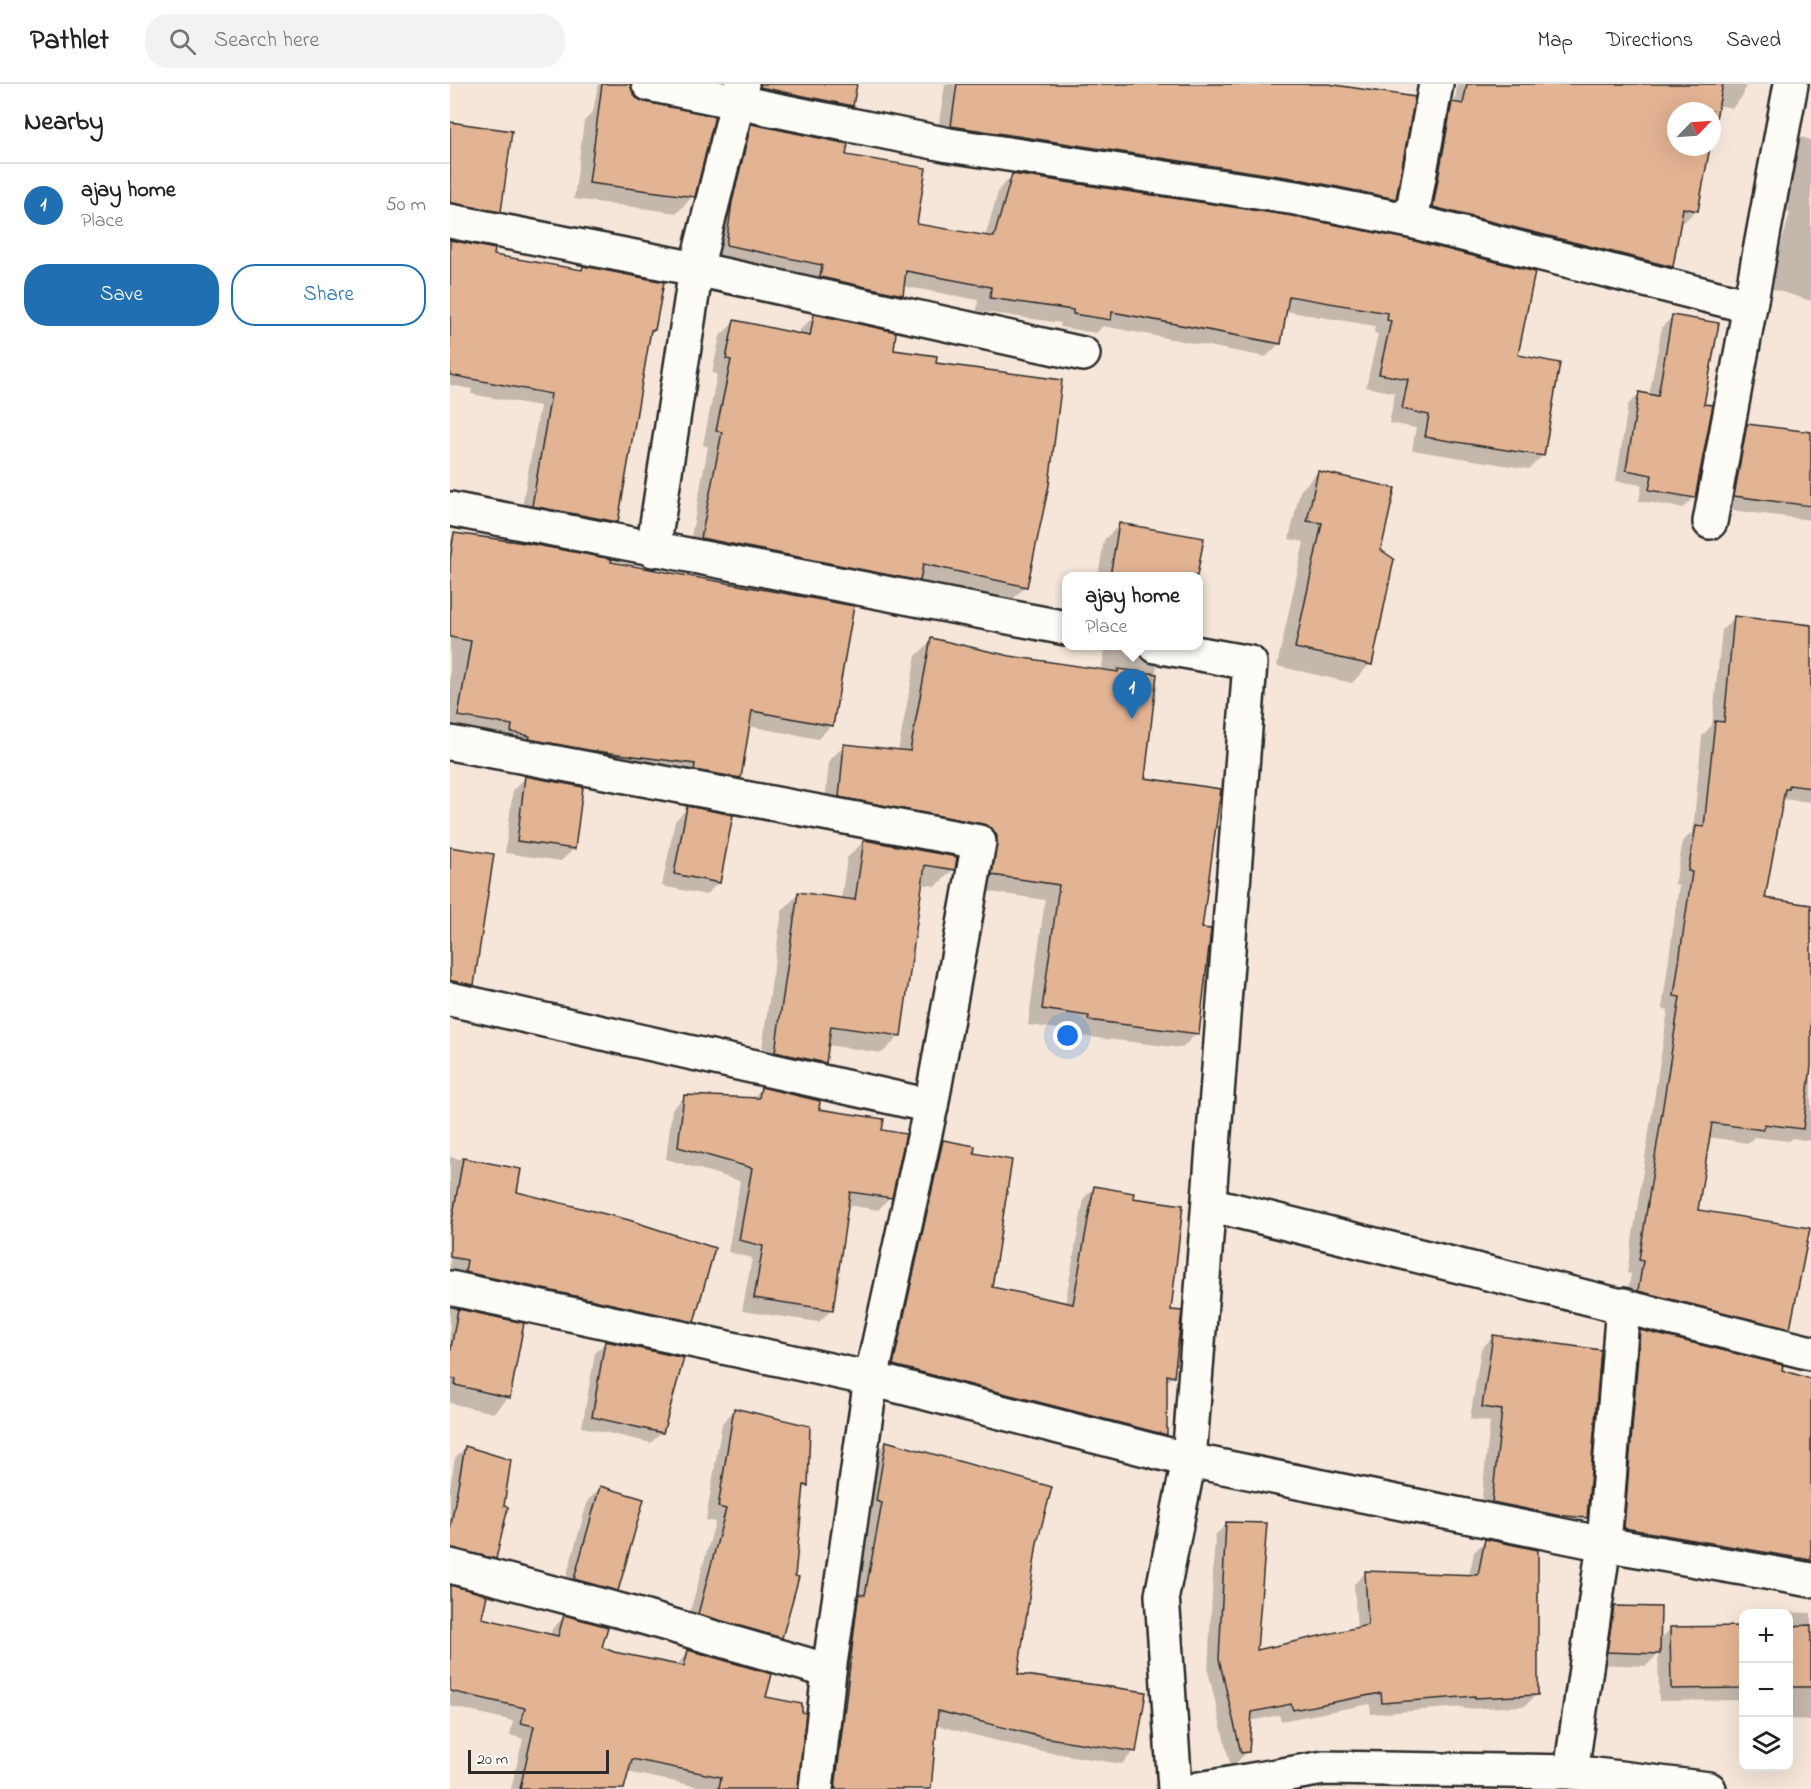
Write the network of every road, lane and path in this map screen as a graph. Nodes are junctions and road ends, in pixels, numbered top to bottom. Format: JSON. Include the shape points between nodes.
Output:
{"nodes":[{"id":1,"x":649,"y":84,"type":"edge"},
{"id":2,"x":1436,"y":84,"type":"edge"},
{"id":3,"x":1791,"y":84,"type":"edge"},
{"id":4,"x":741,"y":93,"type":"edge"},
{"id":5,"x":450,"y":221,"type":"edge"},
{"id":6,"x":1411,"y":221,"type":"junction"},
{"id":7,"x":696,"y":269,"type":"junction"},
{"id":8,"x":1749,"y":306,"type":"junction"},
{"id":9,"x":1083,"y":354,"type":"dead end"},
{"id":10,"x":450,"y":509,"type":"edge"},
{"id":11,"x":1710,"y":522,"type":"dead end"},
{"id":12,"x":653,"y":550,"type":"junction"},
{"id":13,"x":1062,"y":627,"type":"edge"},
{"id":14,"x":1182,"y":650,"type":"edge"},
{"id":15,"x":450,"y":743,"type":"edge"},
{"id":16,"x":450,"y":999,"type":"edge"},
{"id":17,"x":931,"y":1106,"type":"junction"},
{"id":18,"x":1209,"y":1204,"type":"junction"},
{"id":19,"x":450,"y":1288,"type":"edge"},
{"id":20,"x":1623,"y":1305,"type":"junction"},
{"id":21,"x":1811,"y":1353,"type":"edge"},
{"id":22,"x":871,"y":1379,"type":"junction"},
{"id":23,"x":1189,"y":1460,"type":"junction"},
{"id":24,"x":1604,"y":1544,"type":"junction"},
{"id":25,"x":450,"y":1566,"type":"edge"},
{"id":26,"x":1811,"y":1580,"type":"edge"},
{"id":27,"x":829,"y":1671,"type":"junction"},
{"id":28,"x":1571,"y":1772,"type":"junction"},
{"id":29,"x":816,"y":1789,"type":"edge"},
{"id":30,"x":1175,"y":1789,"type":"edge"},
{"id":31,"x":1199,"y":1789,"type":"edge"},
{"id":32,"x":1709,"y":1789,"type":"edge"}],
"edges":[{"from":1,"to":4,"type":"street"},
{"from":2,"to":6,"type":"street"},
{"from":3,"to":8,"type":"street"},
{"from":4,"to":6,"type":"street","via":[[949,145],[1296,198]]},
{"from":4,"to":7,"type":"street"},
{"from":5,"to":7,"type":"street"},
{"from":6,"to":8,"type":"street"},
{"from":7,"to":9,"type":"street"},
{"from":7,"to":12,"type":"street"},
{"from":8,"to":11,"type":"street"},
{"from":10,"to":12,"type":"street"},
{"from":12,"to":13,"type":"street"},
{"from":14,"to":18,"type":"street","via":[[1250,663]]},
{"from":15,"to":17,"type":"street","via":[[979,842]]},
{"from":16,"to":17,"type":"street"},
{"from":17,"to":22,"type":"street"},
{"from":18,"to":20,"type":"street"},
{"from":18,"to":23,"type":"street"},
{"from":19,"to":22,"type":"street"},
{"from":20,"to":21,"type":"street"},
{"from":20,"to":24,"type":"street"},
{"from":22,"to":23,"type":"street"},
{"from":22,"to":27,"type":"street"},
{"from":23,"to":24,"type":"street"},
{"from":23,"to":30,"type":"street","via":[[1162,1595]]},
{"from":24,"to":26,"type":"street"},
{"from":24,"to":28,"type":"street"},
{"from":25,"to":27,"type":"street"},
{"from":27,"to":29,"type":"street"},
{"from":28,"to":31,"type":"street","via":[[1324,1768]]},
{"from":28,"to":32,"type":"street"}]}
